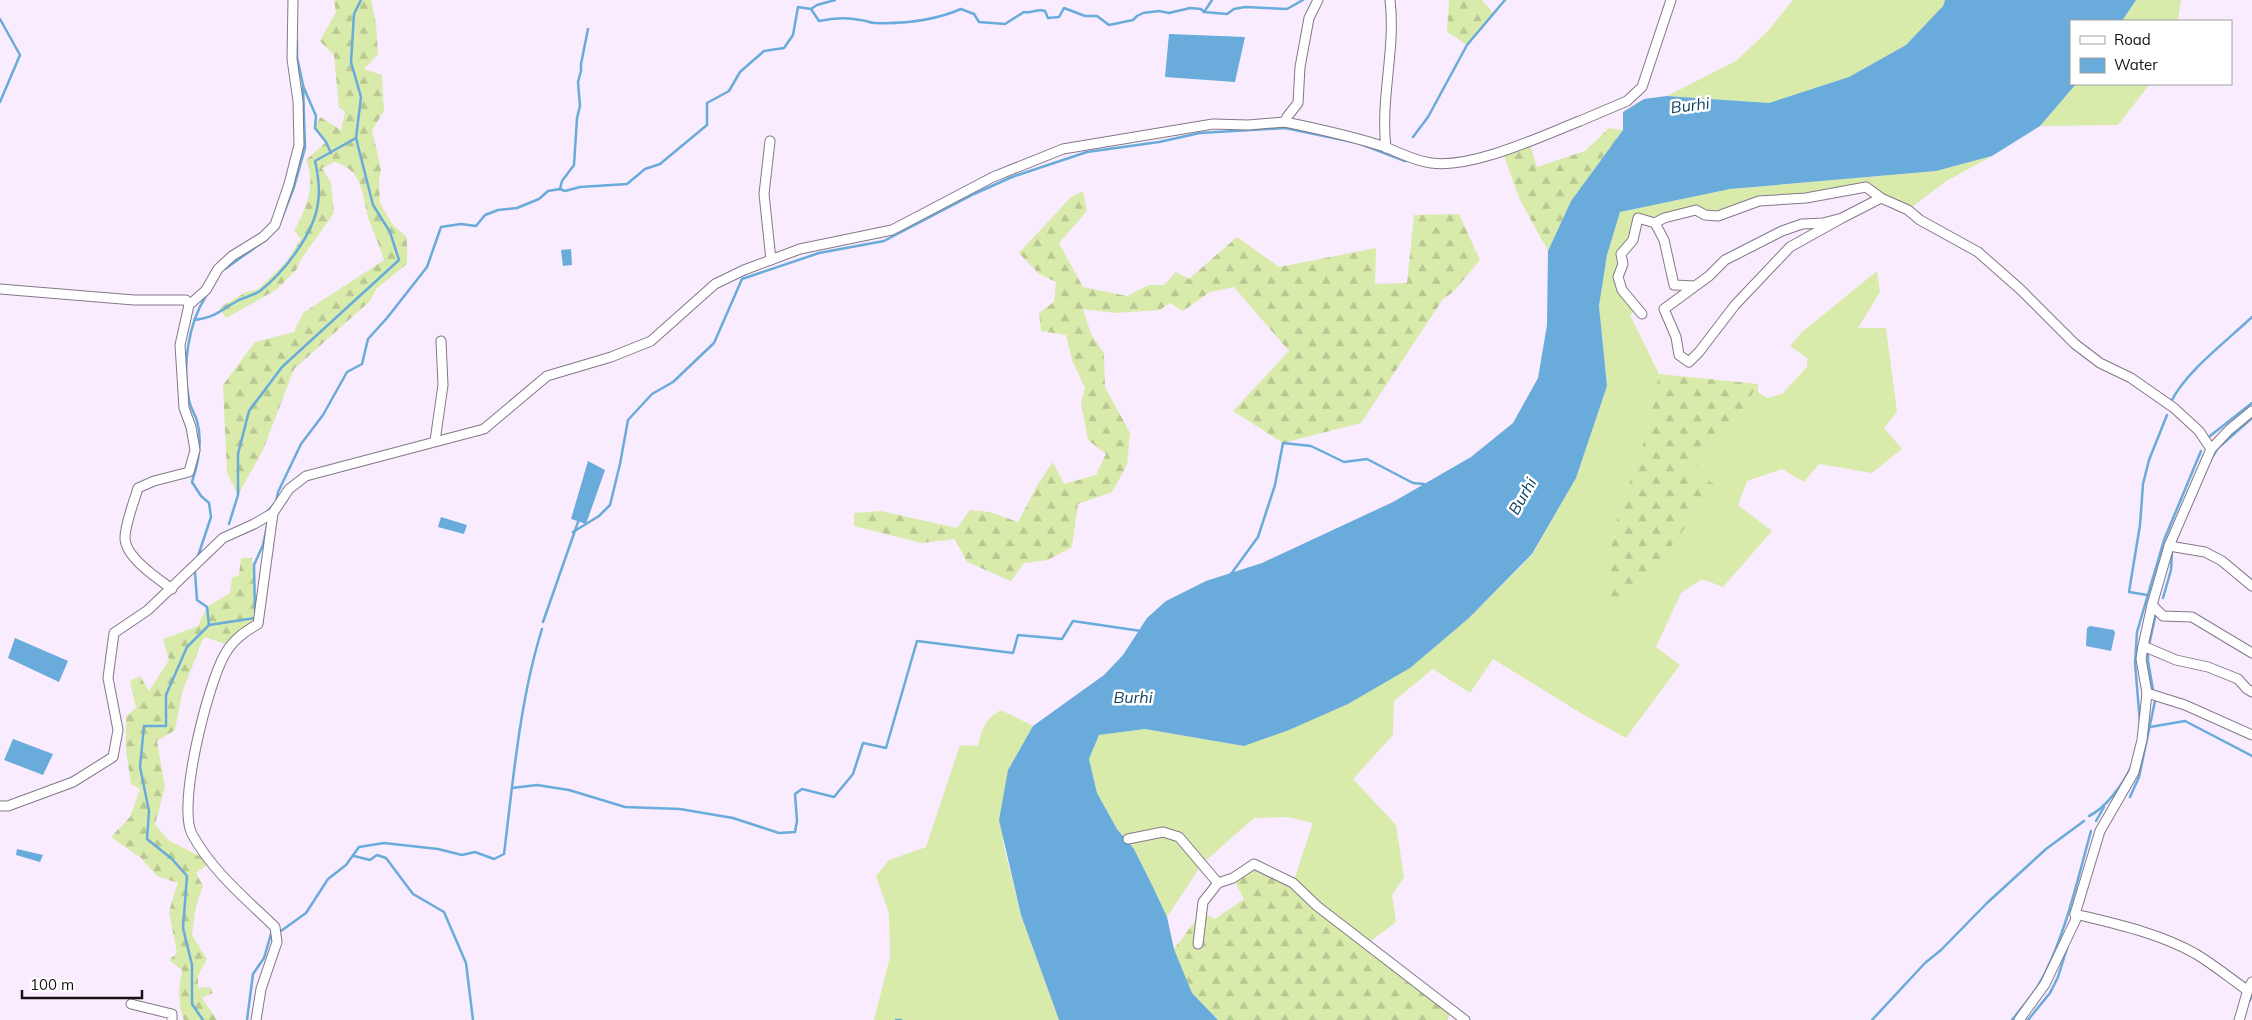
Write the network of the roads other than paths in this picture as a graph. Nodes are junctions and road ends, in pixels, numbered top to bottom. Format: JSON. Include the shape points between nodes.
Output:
{"nodes":[{"id":1,"x":294,"y":0,"type":"edge"},
{"id":2,"x":1318,"y":0,"type":"edge"},
{"id":3,"x":1390,"y":0,"type":"edge"},
{"id":4,"x":1671,"y":0,"type":"edge"},
{"id":5,"x":1285,"y":122,"type":"junction"},
{"id":6,"x":770,"y":141,"type":"dead end"},
{"id":7,"x":1386,"y":148,"type":"junction"},
{"id":8,"x":1881,"y":198,"type":"junction"},
{"id":9,"x":1842,"y":218,"type":"junction"},
{"id":10,"x":1655,"y":223,"type":"junction"},
{"id":11,"x":771,"y":260,"type":"junction"},
{"id":12,"x":1695,"y":286,"type":"junction"},
{"id":13,"x":0,"y":289,"type":"edge"},
{"id":14,"x":189,"y":305,"type":"junction"},
{"id":15,"x":1642,"y":314,"type":"dead end"},
{"id":16,"x":441,"y":341,"type":"dead end"},
{"id":17,"x":2252,"y":411,"type":"edge"},
{"id":18,"x":434,"y":441,"type":"junction"},
{"id":19,"x":2211,"y":449,"type":"junction"},
{"id":20,"x":273,"y":513,"type":"junction"},
{"id":21,"x":2169,"y":546,"type":"junction"},
{"id":22,"x":2252,"y":586,"type":"edge"},
{"id":23,"x":172,"y":589,"type":"junction"},
{"id":24,"x":2152,"y":605,"type":"junction"},
{"id":25,"x":2142,"y":646,"type":"junction"},
{"id":26,"x":2252,"y":653,"type":"edge"},
{"id":27,"x":2252,"y":692,"type":"edge"},
{"id":28,"x":2148,"y":693,"type":"junction"},
{"id":29,"x":2252,"y":735,"type":"edge"},
{"id":30,"x":0,"y":806,"type":"edge"},
{"id":31,"x":1128,"y":839,"type":"dead end"},
{"id":32,"x":1218,"y":883,"type":"junction"},
{"id":33,"x":2075,"y":914,"type":"junction"},
{"id":34,"x":1198,"y":944,"type":"dead end"},
{"id":35,"x":2252,"y":982,"type":"edge"},
{"id":36,"x":2247,"y":990,"type":"junction"},
{"id":37,"x":131,"y":1004,"type":"dead end"},
{"id":38,"x":172,"y":1020,"type":"edge"},
{"id":39,"x":256,"y":1020,"type":"edge"},
{"id":40,"x":1465,"y":1020,"type":"edge"},
{"id":41,"x":2019,"y":1020,"type":"edge"},
{"id":42,"x":2239,"y":1020,"type":"edge"}],
"edges":[{"from":1,"to":14,"type":"street","via":[[292,59],[298,101],[299,145],[289,184],[275,224],[263,237],[218,269],[206,290]]},
{"from":2,"to":5,"type":"street","via":[[1308,18],[1298,103]]},
{"from":3,"to":7,"type":"street","via":[[1392,37],[1383,127]]},
{"from":4,"to":7,"type":"street","via":[[1642,87],[1627,101],[1606,112],[1462,162],[1432,163]]},
{"from":5,"to":7,"type":"street"},
{"from":5,"to":11,"type":"street","via":[[1213,124],[1063,149],[992,177],[892,230],[800,249]]},
{"from":6,"to":11,"type":"street","via":[[764,194]]},
{"from":8,"to":9,"type":"street"},
{"from":8,"to":10,"type":"street","via":[[1866,187],[1806,198],[1759,201],[1718,216],[1696,210]]},
{"from":8,"to":19,"type":"street","via":[[1908,210],[1978,252],[2075,344],[2174,408],[2199,431]]},
{"from":9,"to":12,"type":"street","via":[[1802,224],[1782,231],[1725,260]]},
{"from":9,"to":12,"type":"street","via":[[1790,247],[1735,305],[1689,362],[1680,355],[1664,309]]},
{"from":10,"to":12,"type":"street","via":[[1664,240],[1674,285]]},
{"from":10,"to":15,"type":"street","via":[[1638,218],[1633,240],[1621,254],[1623,264],[1618,277],[1622,290]]},
{"from":11,"to":18,"type":"street","via":[[715,284],[651,341],[547,376],[484,429]]},
{"from":13,"to":14,"type":"street","via":[[134,300],[186,300]]},
{"from":14,"to":23,"type":"street","via":[[180,345],[184,408],[192,427],[195,450],[189,472],[138,488],[125,538],[128,551]]},
{"from":16,"to":18,"type":"street","via":[[443,385]]},
{"from":17,"to":19,"type":"street"},
{"from":18,"to":20,"type":"street","via":[[306,476],[288,489]]},
{"from":19,"to":21,"type":"street"},
{"from":20,"to":23,"type":"street","via":[[224,538]]},
{"from":20,"to":39,"type":"street","via":[[258,624],[240,634],[225,654],[206,699],[194,754],[188,810],[191,832],[218,873],[275,927],[277,942],[261,989]]},
{"from":21,"to":22,"type":"street","via":[[2205,552],[2222,561]]},
{"from":21,"to":24,"type":"street"},
{"from":23,"to":30,"type":"street","via":[[114,633],[108,678],[118,730],[113,757],[73,782]]},
{"from":24,"to":25,"type":"street"},
{"from":24,"to":26,"type":"street","via":[[2163,616],[2192,617]]},
{"from":25,"to":27,"type":"street","via":[[2238,679]]},
{"from":25,"to":28,"type":"street","via":[[2141,659]]},
{"from":28,"to":29,"type":"street","via":[[2185,705]]},
{"from":28,"to":33,"type":"street","via":[[2134,772],[2100,831]]},
{"from":31,"to":32,"type":"street","via":[[1163,832],[1179,837]]},
{"from":32,"to":34,"type":"street","via":[[1203,902]]},
{"from":32,"to":40,"type":"street","via":[[1233,878],[1254,864],[1293,883],[1317,906]]},
{"from":33,"to":36,"type":"street","via":[[2143,931],[2173,943],[2195,954]]},
{"from":33,"to":41,"type":"street","via":[[2073,927],[2045,984]]},
{"from":35,"to":36,"type":"street"},
{"from":36,"to":42,"type":"street","via":[[2247,1000]]},
{"from":37,"to":38,"type":"street","via":[[172,1014]]}]}
